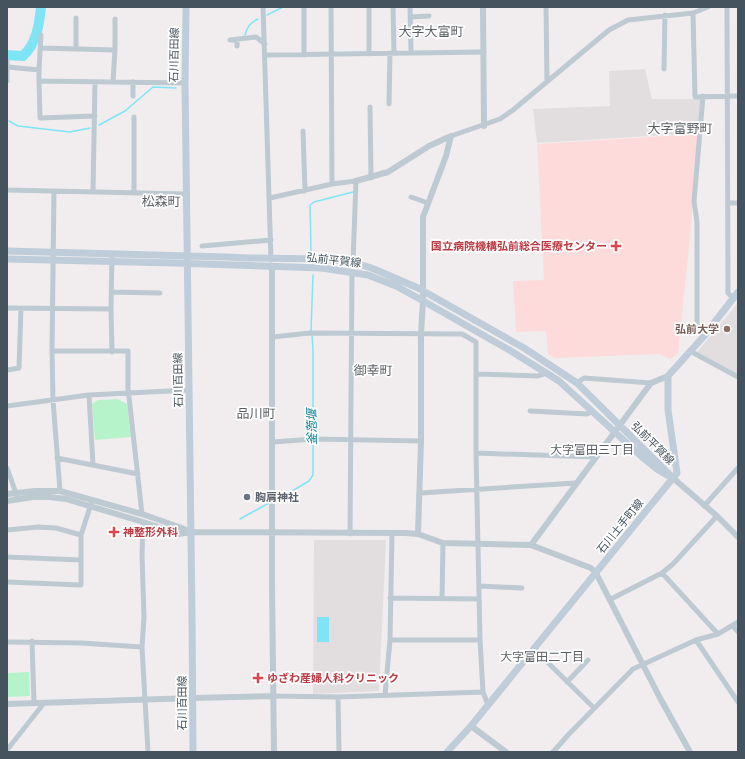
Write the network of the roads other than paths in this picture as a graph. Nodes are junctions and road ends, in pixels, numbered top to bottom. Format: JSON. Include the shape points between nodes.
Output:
{"nodes":[{"id":1,"x":186,"y":7,"type":"edge"},
{"id":2,"x":263,"y":7,"type":"edge"},
{"id":3,"x":304,"y":7,"type":"edge"},
{"id":4,"x":331,"y":7,"type":"edge"},
{"id":5,"x":369,"y":7,"type":"edge"},
{"id":6,"x":393,"y":7,"type":"edge"},
{"id":7,"x":410,"y":7,"type":"edge"},
{"id":8,"x":482,"y":7,"type":"edge"},
{"id":9,"x":546,"y":7,"type":"edge"},
{"id":10,"x":683,"y":7,"type":"edge"},
{"id":11,"x":708,"y":7,"type":"edge"},
{"id":12,"x":727,"y":7,"type":"edge"},
{"id":13,"x":693,"y":13,"type":"junction"},
{"id":14,"x":681,"y":14,"type":"junction"},
{"id":15,"x":665,"y":15,"type":"junction"},
{"id":16,"x":429,"y":16,"type":"dead end"},
{"id":17,"x":410,"y":17,"type":"junction"},
{"id":18,"x":76,"y":18,"type":"dead end"},
{"id":19,"x":115,"y":19,"type":"dead end"},
{"id":20,"x":40,"y":35,"type":"dead end"},
{"id":21,"x":237,"y":39,"type":"junction"},
{"id":22,"x":230,"y":40,"type":"dead end"},
{"id":23,"x":265,"y":44,"type":"junction"},
{"id":24,"x":238,"y":46,"type":"dead end"},
{"id":25,"x":40,"y":48,"type":"junction"},
{"id":26,"x":76,"y":49,"type":"junction"},
{"id":27,"x":115,"y":50,"type":"junction"},
{"id":28,"x":411,"y":52,"type":"junction"},
{"id":29,"x":484,"y":52,"type":"junction"},
{"id":30,"x":392,"y":53,"type":"junction"},
{"id":31,"x":332,"y":54,"type":"junction"},
{"id":32,"x":369,"y":54,"type":"junction"},
{"id":33,"x":266,"y":55,"type":"junction"},
{"id":34,"x":304,"y":55,"type":"junction"},
{"id":35,"x":7,"y":61,"type":"edge"},
{"id":36,"x":8,"y":67,"type":"edge"},
{"id":37,"x":664,"y":69,"type":"dead end"},
{"id":38,"x":39,"y":70,"type":"junction"},
{"id":39,"x":7,"y":81,"type":"edge"},
{"id":40,"x":39,"y":81,"type":"junction"},
{"id":41,"x":95,"y":82,"type":"junction"},
{"id":42,"x":113,"y":82,"type":"junction"},
{"id":43,"x":133,"y":82,"type":"junction"},
{"id":44,"x":547,"y":82,"type":"junction"},
{"id":45,"x":185,"y":83,"type":"junction"},
{"id":46,"x":727,"y":95,"type":"junction"},
{"id":47,"x":133,"y":96,"type":"dead end"},
{"id":48,"x":703,"y":96,"type":"junction"},
{"id":49,"x":738,"y":96,"type":"edge"},
{"id":50,"x":390,"y":104,"type":"dead end"},
{"id":51,"x":370,"y":107,"type":"dead end"},
{"id":52,"x":95,"y":116,"type":"junction"},
{"id":53,"x":134,"y":117,"type":"dead end"},
{"id":54,"x":484,"y":126,"type":"junction"},
{"id":55,"x":303,"y":131,"type":"dead end"},
{"id":56,"x":451,"y":136,"type":"junction"},
{"id":57,"x":370,"y":178,"type":"junction"},
{"id":58,"x":356,"y":181,"type":"junction"},
{"id":59,"x":332,"y":184,"type":"junction"},
{"id":60,"x":7,"y":190,"type":"edge"},
{"id":61,"x":54,"y":191,"type":"junction"},
{"id":62,"x":93,"y":191,"type":"junction"},
{"id":63,"x":305,"y":191,"type":"junction"},
{"id":64,"x":134,"y":193,"type":"junction"},
{"id":65,"x":186,"y":194,"type":"junction"},
{"id":66,"x":411,"y":197,"type":"dead end"},
{"id":67,"x":270,"y":198,"type":"junction"},
{"id":68,"x":428,"y":203,"type":"junction"},
{"id":69,"x":728,"y":203,"type":"junction"},
{"id":70,"x":738,"y":203,"type":"edge"},
{"id":71,"x":271,"y":240,"type":"junction"},
{"id":72,"x":202,"y":246,"type":"dead end"},
{"id":73,"x":7,"y":251,"type":"edge"},
{"id":74,"x":53,"y":251,"type":"junction"},
{"id":75,"x":112,"y":254,"type":"junction"},
{"id":76,"x":271,"y":258,"type":"junction"},
{"id":77,"x":7,"y":260,"type":"edge"},
{"id":78,"x":53,"y":260,"type":"junction"},
{"id":79,"x":187,"y":260,"type":"junction"},
{"id":80,"x":111,"y":262,"type":"junction"},
{"id":81,"x":353,"y":262,"type":"junction"},
{"id":82,"x":272,"y":267,"type":"junction"},
{"id":83,"x":352,"y":272,"type":"junction"},
{"id":84,"x":423,"y":291,"type":"junction"},
{"id":85,"x":112,"y":292,"type":"junction"},
{"id":86,"x":738,"y":292,"type":"edge"},
{"id":87,"x":160,"y":293,"type":"dead end"},
{"id":88,"x":734,"y":299,"type":"junction"},
{"id":89,"x":423,"y":301,"type":"junction"},
{"id":90,"x":7,"y":308,"type":"edge"},
{"id":91,"x":21,"y":308,"type":"junction"},
{"id":92,"x":52,"y":308,"type":"junction"},
{"id":93,"x":110,"y":309,"type":"junction"},
{"id":94,"x":352,"y":332,"type":"junction"},
{"id":95,"x":422,"y":334,"type":"junction"},
{"id":96,"x":704,"y":336,"type":"junction"},
{"id":97,"x":272,"y":337,"type":"junction"},
{"id":98,"x":52,"y":351,"type":"junction"},
{"id":99,"x":690,"y":351,"type":"junction"},
{"id":100,"x":112,"y":352,"type":"junction"},
{"id":101,"x":7,"y":370,"type":"edge"},
{"id":102,"x":547,"y":373,"type":"junction"},
{"id":103,"x":477,"y":374,"type":"junction"},
{"id":104,"x":668,"y":376,"type":"junction"},
{"id":105,"x":738,"y":377,"type":"edge"},
{"id":106,"x":577,"y":383,"type":"junction"},
{"id":107,"x":651,"y":383,"type":"junction"},
{"id":108,"x":189,"y":390,"type":"junction"},
{"id":109,"x":129,"y":394,"type":"junction"},
{"id":110,"x":89,"y":395,"type":"junction"},
{"id":111,"x":53,"y":400,"type":"junction"},
{"id":112,"x":7,"y":406,"type":"edge"},
{"id":113,"x":530,"y":411,"type":"dead end"},
{"id":114,"x":592,"y":411,"type":"junction"},
{"id":115,"x":620,"y":425,"type":"junction"},
{"id":116,"x":615,"y":432,"type":"junction"},
{"id":117,"x":352,"y":439,"type":"junction"},
{"id":118,"x":421,"y":440,"type":"junction"},
{"id":119,"x":273,"y":442,"type":"junction"},
{"id":120,"x":476,"y":453,"type":"junction"},
{"id":121,"x":596,"y":457,"type":"junction"},
{"id":122,"x":57,"y":458,"type":"junction"},
{"id":123,"x":93,"y":465,"type":"junction"},
{"id":124,"x":7,"y":468,"type":"edge"},
{"id":125,"x":738,"y":468,"type":"edge"},
{"id":126,"x":138,"y":474,"type":"junction"},
{"id":127,"x":673,"y":478,"type":"junction"},
{"id":128,"x":576,"y":483,"type":"junction"},
{"id":129,"x":477,"y":490,"type":"junction"},
{"id":130,"x":60,"y":491,"type":"junction"},
{"id":131,"x":420,"y":492,"type":"junction"},
{"id":132,"x":7,"y":494,"type":"edge"},
{"id":133,"x":17,"y":496,"type":"junction"},
{"id":134,"x":7,"y":501,"type":"edge"},
{"id":135,"x":91,"y":504,"type":"junction"},
{"id":136,"x":704,"y":506,"type":"junction"},
{"id":137,"x":142,"y":514,"type":"junction"},
{"id":138,"x":717,"y":516,"type":"junction"},
{"id":139,"x":143,"y":522,"type":"junction"},
{"id":140,"x":7,"y":530,"type":"edge"},
{"id":141,"x":191,"y":532,"type":"junction"},
{"id":142,"x":272,"y":532,"type":"junction"},
{"id":143,"x":350,"y":534,"type":"junction"},
{"id":144,"x":392,"y":534,"type":"junction"},
{"id":145,"x":418,"y":534,"type":"junction"},
{"id":146,"x":81,"y":535,"type":"junction"},
{"id":147,"x":738,"y":537,"type":"edge"},
{"id":148,"x":443,"y":543,"type":"junction"},
{"id":149,"x":478,"y":545,"type":"junction"},
{"id":150,"x":531,"y":545,"type":"junction"},
{"id":151,"x":7,"y":557,"type":"edge"},
{"id":152,"x":81,"y":560,"type":"junction"},
{"id":153,"x":596,"y":573,"type":"junction"},
{"id":154,"x":662,"y":573,"type":"junction"},
{"id":155,"x":7,"y":582,"type":"edge"},
{"id":156,"x":479,"y":586,"type":"junction"},
{"id":157,"x":522,"y":588,"type":"dead end"},
{"id":158,"x":390,"y":598,"type":"junction"},
{"id":159,"x":442,"y":598,"type":"junction"},
{"id":160,"x":479,"y":599,"type":"junction"},
{"id":161,"x":611,"y":599,"type":"junction"},
{"id":162,"x":738,"y":622,"type":"edge"},
{"id":163,"x":733,"y":626,"type":"junction"},
{"id":164,"x":738,"y":632,"type":"edge"},
{"id":165,"x":718,"y":634,"type":"junction"},
{"id":166,"x":390,"y":640,"type":"junction"},
{"id":167,"x":480,"y":640,"type":"junction"},
{"id":168,"x":696,"y":640,"type":"junction"},
{"id":169,"x":32,"y":641,"type":"junction"},
{"id":170,"x":7,"y":642,"type":"edge"},
{"id":171,"x":142,"y":647,"type":"junction"},
{"id":172,"x":534,"y":649,"type":"junction"},
{"id":173,"x":588,"y":660,"type":"dead end"},
{"id":174,"x":642,"y":665,"type":"junction"},
{"id":175,"x":567,"y":682,"type":"junction"},
{"id":176,"x":483,"y":692,"type":"junction"},
{"id":177,"x":385,"y":695,"type":"junction"},
{"id":178,"x":273,"y":696,"type":"junction"},
{"id":179,"x":338,"y":697,"type":"junction"},
{"id":180,"x":193,"y":698,"type":"junction"},
{"id":181,"x":145,"y":700,"type":"junction"},
{"id":182,"x":738,"y":702,"type":"edge"},
{"id":183,"x":34,"y":703,"type":"junction"},
{"id":184,"x":44,"y":703,"type":"junction"},
{"id":185,"x":7,"y":704,"type":"edge"},
{"id":186,"x":488,"y":705,"type":"junction"},
{"id":187,"x":594,"y":708,"type":"junction"},
{"id":188,"x":471,"y":726,"type":"junction"},
{"id":189,"x":7,"y":749,"type":"edge"},
{"id":190,"x":148,"y":752,"type":"edge"},
{"id":191,"x":193,"y":752,"type":"edge"},
{"id":192,"x":274,"y":752,"type":"edge"},
{"id":193,"x":339,"y":752,"type":"edge"},
{"id":194,"x":447,"y":752,"type":"edge"},
{"id":195,"x":506,"y":752,"type":"edge"},
{"id":196,"x":553,"y":752,"type":"edge"},
{"id":197,"x":690,"y":752,"type":"edge"}],
"edges":[{"from":1,"to":45,"type":"main road","name":"石川百田線"},
{"from":2,"to":23,"type":"street"},
{"from":3,"to":34,"type":"street"},
{"from":4,"to":31,"type":"street"},
{"from":5,"to":32,"type":"street"},
{"from":6,"to":30,"type":"street"},
{"from":7,"to":17,"type":"street"},
{"from":8,"to":29,"type":"street"},
{"from":9,"to":44,"type":"street"},
{"from":10,"to":14,"type":"street"},
{"from":11,"to":13,"type":"street"},
{"from":12,"to":46,"type":"street"},
{"from":13,"to":14,"type":"street"},
{"from":13,"to":48,"type":"street","via":[[695,97]]},
{"from":14,"to":15,"type":"street"},
{"from":15,"to":37,"type":"street"},
{"from":15,"to":44,"type":"street","via":[[628,20],[618,24]]},
{"from":16,"to":17,"type":"street"},
{"from":17,"to":28,"type":"street"},
{"from":18,"to":26,"type":"street"},
{"from":19,"to":27,"type":"street"},
{"from":20,"to":25,"type":"street"},
{"from":21,"to":22,"type":"street"},
{"from":21,"to":23,"type":"street","via":[[256,37]]},
{"from":21,"to":24,"type":"street"},
{"from":23,"to":33,"type":"street"},
{"from":25,"to":26,"type":"street"},
{"from":25,"to":38,"type":"street"},
{"from":26,"to":27,"type":"street"},
{"from":27,"to":42,"type":"street"},
{"from":28,"to":29,"type":"street"},
{"from":28,"to":30,"type":"street"},
{"from":29,"to":54,"type":"street"},
{"from":30,"to":32,"type":"street"},
{"from":30,"to":50,"type":"street"},
{"from":31,"to":32,"type":"street"},
{"from":31,"to":34,"type":"street"},
{"from":31,"to":59,"type":"street"},
{"from":33,"to":34,"type":"street"},
{"from":33,"to":67,"type":"street"},
{"from":35,"to":36,"type":"street"},
{"from":36,"to":38,"type":"street"},
{"from":36,"to":39,"type":"street"},
{"from":38,"to":40,"type":"street"},
{"from":40,"to":41,"type":"street"},
{"from":40,"to":52,"type":"street","via":[[40,118]]},
{"from":41,"to":42,"type":"street"},
{"from":41,"to":52,"type":"street"},
{"from":42,"to":43,"type":"street"},
{"from":43,"to":45,"type":"street"},
{"from":43,"to":47,"type":"street"},
{"from":44,"to":54,"type":"street","via":[[513,110]]},
{"from":45,"to":65,"type":"main road","name":"石川百田線"},
{"from":46,"to":48,"type":"street"},
{"from":46,"to":49,"type":"street"},
{"from":46,"to":69,"type":"street"},
{"from":48,"to":96,"type":"street","via":[[694,201],[697,222],[697,331]]},
{"from":51,"to":57,"type":"street"},
{"from":52,"to":62,"type":"street"},
{"from":53,"to":64,"type":"street"},
{"from":54,"to":56,"type":"street"},
{"from":55,"to":63,"type":"street"},
{"from":56,"to":57,"type":"street","via":[[429,146],[388,172]]},
{"from":56,"to":68,"type":"street"},
{"from":57,"to":58,"type":"street"},
{"from":58,"to":59,"type":"street"},
{"from":58,"to":81,"type":"street"},
{"from":59,"to":63,"type":"street"},
{"from":60,"to":61,"type":"street"},
{"from":61,"to":62,"type":"street"},
{"from":61,"to":74,"type":"street"},
{"from":62,"to":64,"type":"street"},
{"from":63,"to":67,"type":"street"},
{"from":64,"to":65,"type":"street"},
{"from":65,"to":79,"type":"main road","name":"石川百田線"},
{"from":66,"to":68,"type":"street"},
{"from":67,"to":71,"type":"street"},
{"from":68,"to":84,"type":"street","via":[[422,217]]},
{"from":69,"to":70,"type":"street"},
{"from":69,"to":88,"type":"street","via":[[728,293]]},
{"from":71,"to":72,"type":"street"},
{"from":71,"to":76,"type":"street"},
{"from":73,"to":74,"type":"main road","name":"弘前平賀線"},
{"from":74,"to":75,"type":"main road","name":"弘前平賀線"},
{"from":74,"to":78,"type":"street"},
{"from":75,"to":79,"type":"main road","name":"弘前平賀線"},
{"from":75,"to":80,"type":"street"},
{"from":76,"to":79,"type":"main road","name":"弘前平賀線"},
{"from":76,"to":81,"type":"main road","name":"弘前平賀線"},
{"from":76,"to":82,"type":"street"},
{"from":77,"to":78,"type":"main road","name":"弘前平賀線"},
{"from":78,"to":80,"type":"main road","name":"弘前平賀線"},
{"from":78,"to":92,"type":"street"},
{"from":79,"to":80,"type":"main road","name":"弘前平賀線"},
{"from":79,"to":82,"type":"main road","name":"弘前平賀線"},
{"from":79,"to":108,"type":"main road","name":"石川百田線"},
{"from":80,"to":85,"type":"street"},
{"from":81,"to":84,"type":"main road","name":"弘前平賀線"},
{"from":82,"to":83,"type":"main road","name":"弘前平賀線","via":[[322,268]]},
{"from":82,"to":97,"type":"street"},
{"from":83,"to":89,"type":"main road","name":"弘前平賀線","via":[[396,286]]},
{"from":83,"to":94,"type":"street"},
{"from":84,"to":89,"type":"street"},
{"from":84,"to":106,"type":"main road","name":"弘前平賀線","via":[[524,348]]},
{"from":85,"to":87,"type":"street"},
{"from":85,"to":93,"type":"street"},
{"from":86,"to":88,"type":"main road"},
{"from":88,"to":96,"type":"main road"},
{"from":89,"to":95,"type":"street"},
{"from":89,"to":102,"type":"main road","name":"弘前平賀線"},
{"from":90,"to":91,"type":"street"},
{"from":91,"to":92,"type":"street"},
{"from":91,"to":101,"type":"street","via":[[19,368]]},
{"from":92,"to":93,"type":"street"},
{"from":92,"to":98,"type":"street"},
{"from":93,"to":100,"type":"street"},
{"from":94,"to":95,"type":"street"},
{"from":94,"to":97,"type":"street"},
{"from":94,"to":117,"type":"street"},
{"from":95,"to":103,"type":"street","via":[[462,334],[476,342]]},
{"from":95,"to":118,"type":"street"},
{"from":96,"to":99,"type":"main road"},
{"from":97,"to":119,"type":"street"},
{"from":98,"to":100,"type":"street"},
{"from":98,"to":111,"type":"street"},
{"from":99,"to":104,"type":"main road"},
{"from":99,"to":105,"type":"street"},
{"from":100,"to":109,"type":"street","via":[[128,351]]},
{"from":102,"to":103,"type":"street","via":[[538,376]]},
{"from":102,"to":114,"type":"main road","name":"弘前平賀線","via":[[568,388]]},
{"from":103,"to":120,"type":"street"},
{"from":104,"to":107,"type":"street"},
{"from":104,"to":127,"type":"main road","via":[[668,410],[677,473]]},
{"from":106,"to":107,"type":"street","via":[[584,378]]},
{"from":106,"to":115,"type":"main road","name":"弘前平賀線"},
{"from":107,"to":115,"type":"street"},
{"from":108,"to":109,"type":"street"},
{"from":108,"to":141,"type":"main road","name":"石川百田線"},
{"from":109,"to":110,"type":"street"},
{"from":109,"to":126,"type":"street"},
{"from":110,"to":111,"type":"street"},
{"from":110,"to":123,"type":"street"},
{"from":111,"to":112,"type":"street"},
{"from":111,"to":122,"type":"street"},
{"from":113,"to":114,"type":"street","via":[[587,414]]},
{"from":114,"to":116,"type":"main road","name":"弘前平賀線"},
{"from":115,"to":116,"type":"street"},
{"from":115,"to":127,"type":"main road","name":"弘前平賀線"},
{"from":116,"to":121,"type":"street"},
{"from":116,"to":127,"type":"main road","name":"弘前平賀線","via":[[657,469]]},
{"from":117,"to":118,"type":"street"},
{"from":117,"to":119,"type":"street"},
{"from":117,"to":143,"type":"street"},
{"from":118,"to":131,"type":"street"},
{"from":119,"to":142,"type":"street"},
{"from":120,"to":121,"type":"street"},
{"from":120,"to":129,"type":"street"},
{"from":121,"to":128,"type":"street"},
{"from":122,"to":123,"type":"street"},
{"from":122,"to":130,"type":"street"},
{"from":123,"to":126,"type":"street"},
{"from":124,"to":133,"type":"street"},
{"from":125,"to":136,"type":"street"},
{"from":126,"to":137,"type":"street"},
{"from":127,"to":136,"type":"street"},
{"from":127,"to":153,"type":"main road","name":"石川土手町線"},
{"from":128,"to":129,"type":"street"},
{"from":128,"to":150,"type":"street"},
{"from":129,"to":131,"type":"street"},
{"from":129,"to":149,"type":"street"},
{"from":130,"to":133,"type":"street","via":[[35,491]]},
{"from":130,"to":135,"type":"street"},
{"from":131,"to":145,"type":"street"},
{"from":132,"to":133,"type":"street"},
{"from":133,"to":134,"type":"street"},
{"from":133,"to":135,"type":"street","via":[[50,497]]},
{"from":135,"to":137,"type":"street"},
{"from":135,"to":139,"type":"street"},
{"from":135,"to":146,"type":"street"},
{"from":136,"to":138,"type":"street"},
{"from":137,"to":141,"type":"street"},
{"from":138,"to":147,"type":"street"},
{"from":138,"to":154,"type":"street"},
{"from":139,"to":141,"type":"street","via":[[179,534]]},
{"from":139,"to":171,"type":"street"},
{"from":140,"to":146,"type":"street","via":[[56,528]]},
{"from":141,"to":142,"type":"street"},
{"from":141,"to":180,"type":"main road","name":"石川百田線"},
{"from":142,"to":143,"type":"street"},
{"from":142,"to":178,"type":"street"},
{"from":143,"to":144,"type":"street"},
{"from":144,"to":145,"type":"street"},
{"from":144,"to":158,"type":"street"},
{"from":145,"to":148,"type":"street"},
{"from":146,"to":152,"type":"street"},
{"from":148,"to":149,"type":"street"},
{"from":148,"to":159,"type":"street"},
{"from":149,"to":150,"type":"street"},
{"from":149,"to":156,"type":"street"},
{"from":150,"to":153,"type":"street","via":[[592,568]]},
{"from":151,"to":152,"type":"street"},
{"from":152,"to":155,"type":"street","via":[[81,585]]},
{"from":153,"to":161,"type":"street"},
{"from":153,"to":172,"type":"main road","name":"石川土手町線"},
{"from":154,"to":161,"type":"street"},
{"from":154,"to":165,"type":"street"},
{"from":156,"to":157,"type":"street"},
{"from":156,"to":160,"type":"street"},
{"from":158,"to":159,"type":"street"},
{"from":158,"to":166,"type":"street"},
{"from":159,"to":160,"type":"street"},
{"from":160,"to":167,"type":"street"},
{"from":161,"to":174,"type":"street"},
{"from":162,"to":163,"type":"street"},
{"from":163,"to":164,"type":"street"},
{"from":163,"to":165,"type":"street"},
{"from":165,"to":168,"type":"street"},
{"from":166,"to":167,"type":"street"},
{"from":166,"to":177,"type":"street"},
{"from":167,"to":176,"type":"street"},
{"from":168,"to":174,"type":"street"},
{"from":168,"to":182,"type":"street"},
{"from":169,"to":170,"type":"street"},
{"from":169,"to":171,"type":"street"},
{"from":169,"to":183,"type":"street"},
{"from":171,"to":181,"type":"street"},
{"from":172,"to":175,"type":"street"},
{"from":172,"to":186,"type":"main road","name":"石川土手町線"},
{"from":173,"to":175,"type":"street"},
{"from":174,"to":187,"type":"street","via":[[633,670]]},
{"from":174,"to":197,"type":"street"},
{"from":175,"to":187,"type":"street"},
{"from":176,"to":177,"type":"street"},
{"from":176,"to":186,"type":"street"},
{"from":177,"to":179,"type":"street"},
{"from":178,"to":179,"type":"street"},
{"from":178,"to":180,"type":"street"},
{"from":178,"to":192,"type":"street"},
{"from":179,"to":193,"type":"street"},
{"from":180,"to":181,"type":"street"},
{"from":180,"to":191,"type":"main road","name":"石川百田線"},
{"from":181,"to":184,"type":"street"},
{"from":181,"to":190,"type":"street"},
{"from":183,"to":184,"type":"street"},
{"from":183,"to":185,"type":"street"},
{"from":184,"to":189,"type":"street"},
{"from":186,"to":188,"type":"main road","name":"石川土手町線"},
{"from":187,"to":196,"type":"street"},
{"from":188,"to":194,"type":"main road","name":"石川土手町線"},
{"from":188,"to":195,"type":"street"}]}
